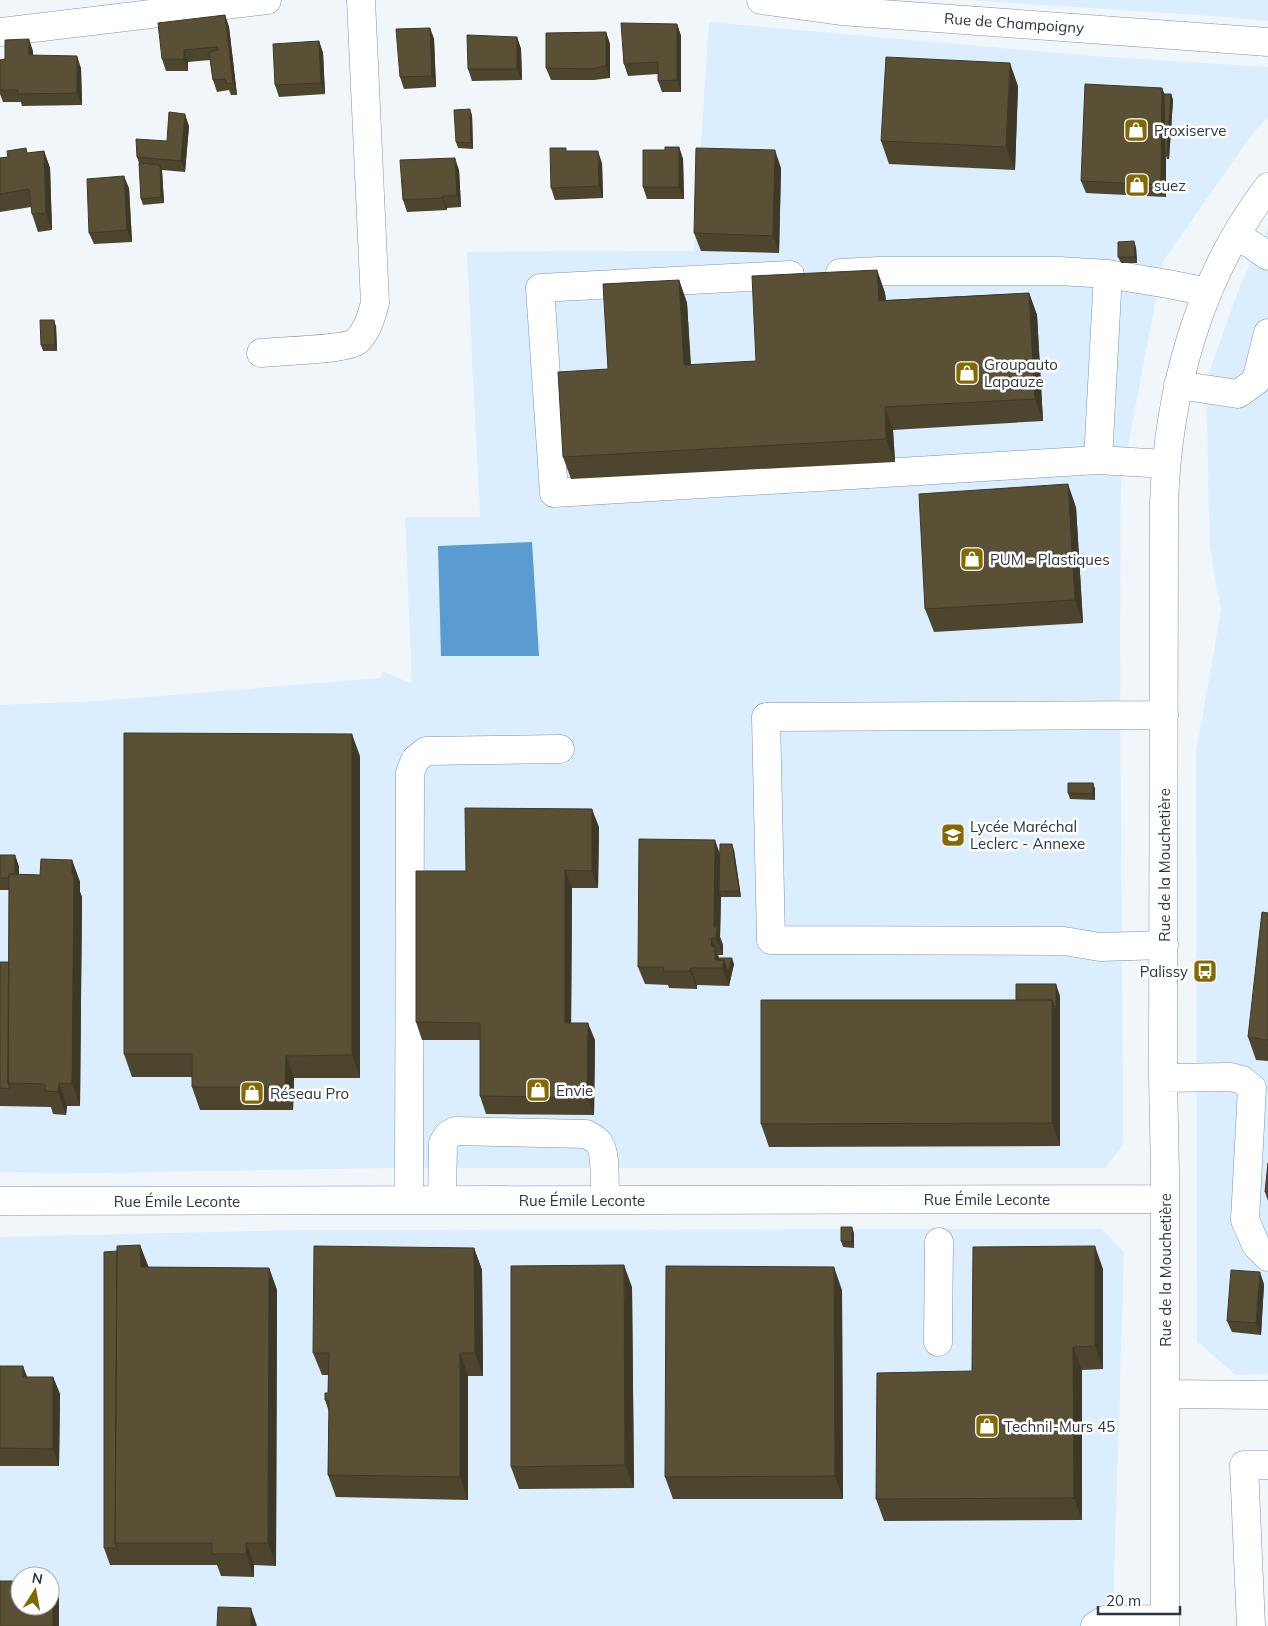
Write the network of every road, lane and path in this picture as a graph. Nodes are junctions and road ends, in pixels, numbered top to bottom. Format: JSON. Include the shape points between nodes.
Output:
{"nodes":[{"id":1,"x":267,"y":0,"type":"edge"},
{"id":2,"x":361,"y":0,"type":"edge"},
{"id":3,"x":761,"y":0,"type":"edge"},
{"id":4,"x":0,"y":32,"type":"edge"},
{"id":5,"x":1268,"y":42,"type":"edge"},
{"id":6,"x":1268,"y":187,"type":"edge"},
{"id":7,"x":1237,"y":235,"type":"junction"},
{"id":8,"x":1268,"y":256,"type":"edge"},
{"id":9,"x":1108,"y":274,"type":"junction"},
{"id":10,"x":1208,"y":292,"type":"junction"},
{"id":11,"x":1268,"y":333,"type":"edge"},
{"id":12,"x":261,"y":353,"type":"dead end"},
{"id":13,"x":1178,"y":385,"type":"junction"},
{"id":14,"x":1098,"y":460,"type":"junction"},
{"id":15,"x":1166,"y":464,"type":"junction"},
{"id":16,"x":1164,"y":715,"type":"junction"},
{"id":17,"x":560,"y":749,"type":"dead end"},
{"id":18,"x":1164,"y":944,"type":"junction"},
{"id":19,"x":1163,"y":1078,"type":"junction"},
{"id":20,"x":1164,"y":1199,"type":"junction"},
{"id":21,"x":409,"y":1200,"type":"junction"},
{"id":22,"x":442,"y":1200,"type":"junction"},
{"id":23,"x":604,"y":1200,"type":"junction"},
{"id":24,"x":0,"y":1201,"type":"edge"},
{"id":25,"x":938,"y":1242,"type":"dead end"},
{"id":26,"x":1268,"y":1257,"type":"edge"},
{"id":27,"x":938,"y":1342,"type":"dead end"},
{"id":28,"x":1165,"y":1394,"type":"junction"},
{"id":29,"x":1268,"y":1395,"type":"edge"},
{"id":30,"x":1256,"y":1465,"type":"edge"},
{"id":31,"x":1165,"y":1622,"type":"edge"},
{"id":32,"x":1095,"y":1626,"type":"edge"},
{"id":33,"x":1251,"y":1626,"type":"edge"}],
"edges":[{"from":1,"to":4,"type":"street"},
{"from":2,"to":12,"type":"street","via":[[375,303],[367,328],[355,342],[340,347]]},
{"from":3,"to":5,"type":"street","name":"Rue de Champoigny","via":[[841,11]]},
{"from":6,"to":7,"type":"street","name":"Rue de la Mouchetière"},
{"from":7,"to":8,"type":"street"},
{"from":7,"to":10,"type":"street","name":"Rue de la Mouchetière"},
{"from":9,"to":10,"type":"street"},
{"from":9,"to":14,"type":"street"},
{"from":9,"to":14,"type":"street","via":[[880,271],[540,288],[554,493]]},
{"from":10,"to":13,"type":"street","name":"Rue de la Mouchetière","via":[[1186,352]]},
{"from":11,"to":13,"type":"street","via":[[1256,381],[1238,394]]},
{"from":13,"to":15,"type":"street","name":"Rue de la Mouchetière"},
{"from":14,"to":15,"type":"street"},
{"from":15,"to":16,"type":"street","name":"Rue de la Mouchetière"},
{"from":16,"to":18,"type":"street","name":"Rue de la Mouchetière"},
{"from":16,"to":18,"type":"street","via":[[766,717],[771,940],[1064,941],[1100,947]]},
{"from":17,"to":21,"type":"street","via":[[426,751],[415,760],[410,773]]},
{"from":18,"to":19,"type":"street","name":"Rue de la Mouchetière"},
{"from":19,"to":20,"type":"street","name":"Rue de la Mouchetière"},
{"from":19,"to":26,"type":"street","via":[[1231,1077],[1252,1088],[1245,1220],[1256,1245]]},
{"from":20,"to":23,"type":"street","name":"Rue Émile Leconte"},
{"from":20,"to":28,"type":"street","name":"Rue de la Mouchetière"},
{"from":21,"to":22,"type":"street","name":"Rue Émile Leconte"},
{"from":21,"to":24,"type":"street","name":"Rue Émile Leconte"},
{"from":22,"to":23,"type":"street","name":"Rue Émile Leconte"},
{"from":22,"to":23,"type":"street","via":[[443,1142],[455,1131],[586,1134],[601,1145]]},
{"from":25,"to":27,"type":"street"},
{"from":28,"to":29,"type":"street"},
{"from":28,"to":31,"type":"street","name":"Rue de la Mouchetière"},
{"from":30,"to":33,"type":"street"},
{"from":31,"to":32,"type":"street","via":[[1105,1620]]}]}
